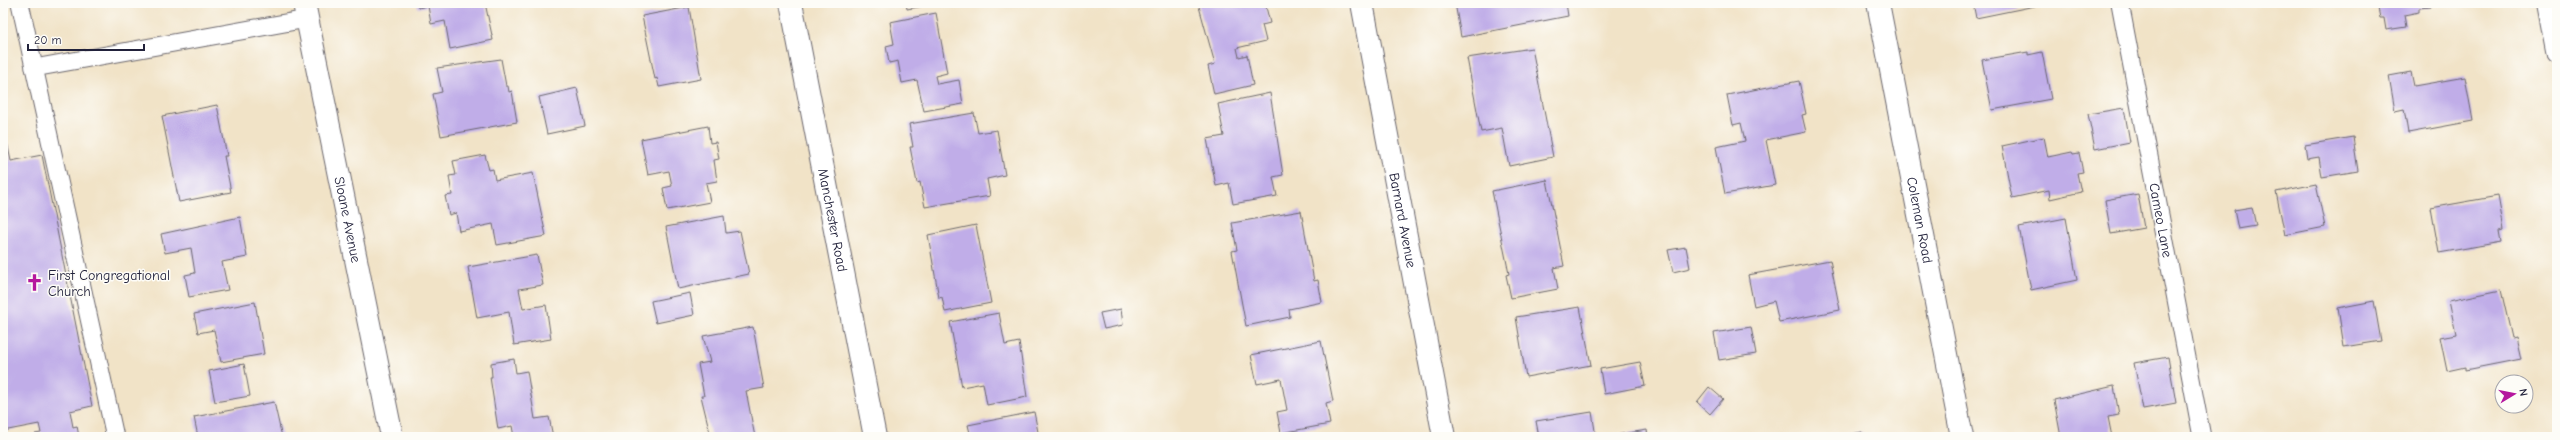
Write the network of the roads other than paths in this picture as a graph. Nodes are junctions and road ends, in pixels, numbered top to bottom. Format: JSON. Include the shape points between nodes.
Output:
{"nodes":[{"id":1,"x":20,"y":3,"type":"edge"},
{"id":2,"x":791,"y":3,"type":"edge"},
{"id":3,"x":1362,"y":3,"type":"edge"},
{"id":4,"x":1878,"y":3,"type":"edge"},
{"id":5,"x":2120,"y":3,"type":"edge"},
{"id":6,"x":2548,"y":3,"type":"edge"},
{"id":7,"x":306,"y":11,"type":"edge"},
{"id":8,"x":2557,"y":51,"type":"edge"},
{"id":9,"x":34,"y":68,"type":"junction"},
{"id":10,"x":115,"y":437,"type":"edge"},
{"id":11,"x":392,"y":437,"type":"edge"},
{"id":12,"x":875,"y":437,"type":"edge"},
{"id":13,"x":1444,"y":437,"type":"edge"},
{"id":14,"x":1962,"y":437,"type":"edge"},
{"id":15,"x":2202,"y":437,"type":"edge"}],
"edges":[{"from":1,"to":9,"type":"lane"},
{"from":2,"to":12,"type":"street","name":"Manchester Road"},
{"from":3,"to":13,"type":"street","name":"Barnard Avenue"},
{"from":4,"to":14,"type":"street","name":"Coleman Road"},
{"from":5,"to":15,"type":"lane","name":"Cameo Lane"},
{"from":6,"to":8,"type":"street"},
{"from":7,"to":9,"type":"lane"},
{"from":7,"to":11,"type":"street","name":"Sloane Avenue"},
{"from":9,"to":10,"type":"lane"}]}
